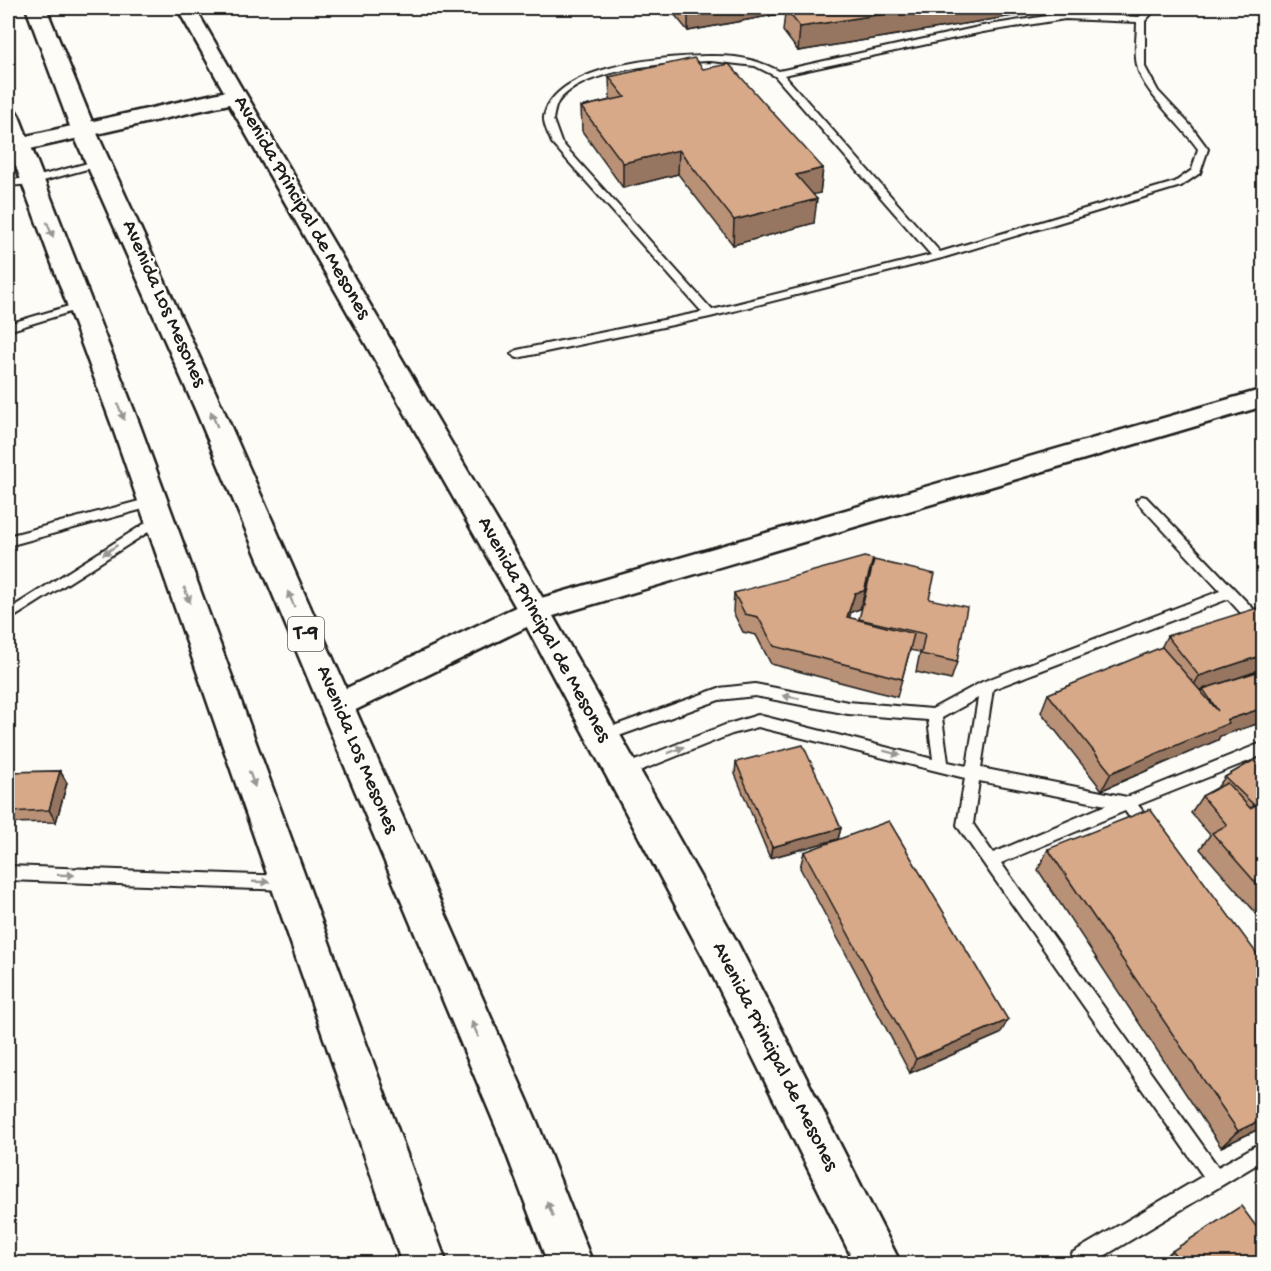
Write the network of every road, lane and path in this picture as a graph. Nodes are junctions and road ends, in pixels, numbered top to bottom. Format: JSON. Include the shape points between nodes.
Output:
{"nodes":[{"id":1,"x":36,"y":8,"type":"edge"},
{"id":2,"x":186,"y":8,"type":"edge"},
{"id":3,"x":1153,"y":8,"type":"edge"},
{"id":4,"x":1141,"y":20,"type":"junction"},
{"id":5,"x":778,"y":74,"type":"junction"},
{"id":6,"x":236,"y":96,"type":"junction"},
{"id":7,"x":84,"y":129,"type":"junction"},
{"id":8,"x":11,"y":136,"type":"edge"},
{"id":9,"x":99,"y":163,"type":"junction"},
{"id":10,"x":20,"y":182,"type":"edge"},
{"id":11,"x":938,"y":256,"type":"junction"},
{"id":12,"x":79,"y":306,"type":"junction"},
{"id":13,"x":710,"y":314,"type":"junction"},
{"id":14,"x":8,"y":328,"type":"edge"},
{"id":15,"x":517,"y":354,"type":"dead end"},
{"id":16,"x":1263,"y":398,"type":"edge"},
{"id":17,"x":1142,"y":500,"type":"dead end"},
{"id":18,"x":157,"y":510,"type":"junction"},
{"id":19,"x":8,"y":541,"type":"edge"},
{"id":20,"x":1229,"y":593,"type":"junction"},
{"id":21,"x":534,"y":611,"type":"junction"},
{"id":22,"x":8,"y":616,"type":"edge"},
{"id":23,"x":1263,"y":629,"type":"edge"},
{"id":24,"x":987,"y":686,"type":"junction"},
{"id":25,"x":337,"y":707,"type":"junction"},
{"id":26,"x":934,"y":714,"type":"junction"},
{"id":27,"x":602,"y":736,"type":"junction"},
{"id":28,"x":1263,"y":748,"type":"edge"},
{"id":29,"x":942,"y":767,"type":"junction"},
{"id":30,"x":622,"y":772,"type":"junction"},
{"id":31,"x":974,"y":773,"type":"junction"},
{"id":32,"x":1127,"y":803,"type":"junction"},
{"id":33,"x":1157,"y":838,"type":"edge"},
{"id":34,"x":990,"y":861,"type":"junction"},
{"id":35,"x":8,"y":873,"type":"edge"},
{"id":36,"x":289,"y":883,"type":"junction"},
{"id":37,"x":1263,"y":1150,"type":"edge"},
{"id":38,"x":1214,"y":1177,"type":"junction"},
{"id":39,"x":425,"y":1263,"type":"edge"},
{"id":40,"x":571,"y":1263,"type":"edge"},
{"id":41,"x":879,"y":1263,"type":"edge"},
{"id":42,"x":1077,"y":1263,"type":"edge"}],
"edges":[{"from":1,"to":7,"type":"main road","name":"Avenida Los Mesones","number":"T-9"},
{"from":2,"to":6,"type":"street","name":"Avenida Principal de Mesones"},
{"from":3,"to":4,"type":"lane"},
{"from":4,"to":5,"type":"lane","via":[[1065,16],[983,29]]},
{"from":4,"to":11,"type":"lane","via":[[1141,67],[1154,92],[1203,150],[1197,171],[1178,184]]},
{"from":5,"to":11,"type":"lane"},
{"from":5,"to":13,"type":"lane","via":[[758,64],[730,60],[661,61],[575,84],[555,100],[548,120],[557,143]]},
{"from":6,"to":7,"type":"main road"},
{"from":6,"to":21,"type":"main road","name":"Avenida Principal de Mesones"},
{"from":7,"to":8,"type":"main road"},
{"from":7,"to":9,"type":"main road","name":"Avenida Los Mesones","number":"T-9"},
{"from":8,"to":10,"type":"main road"},
{"from":9,"to":10,"type":"lane"},
{"from":25,"to":9,"type":"main road","name":"Avenida Los Mesones","number":"T-9","one_way":true},
{"from":10,"to":12,"type":"main road","one_way":true},
{"from":11,"to":13,"type":"lane"},
{"from":12,"to":14,"type":"lane"},
{"from":12,"to":18,"type":"main road","one_way":true},
{"from":13,"to":15,"type":"lane"},
{"from":16,"to":21,"type":"street"},
{"from":17,"to":20,"type":"lane"},
{"from":18,"to":19,"type":"lane"},
{"from":18,"to":22,"type":"lane","one_way":true},
{"from":18,"to":36,"type":"main road","one_way":true},
{"from":20,"to":23,"type":"lane"},
{"from":20,"to":24,"type":"lane"},
{"from":21,"to":25,"type":"street"},
{"from":21,"to":27,"type":"main road","name":"Avenida Principal de Mesones"},
{"from":24,"to":26,"type":"lane"},
{"from":24,"to":31,"type":"lane"},
{"from":40,"to":25,"type":"main road","name":"Avenida Los Mesones","number":"T-9","one_way":true,"via":[[522,1137]]},
{"from":26,"to":27,"type":"lane","one_way":true,"via":[[848,708],[755,690],[719,694]]},
{"from":26,"to":29,"type":"lane"},
{"from":27,"to":30,"type":"main road","name":"Avenida Principal de Mesones"},
{"from":28,"to":32,"type":"lane"},
{"from":30,"to":29,"type":"lane","one_way":true,"via":[[758,721]]},
{"from":29,"to":31,"type":"lane"},
{"from":30,"to":41,"type":"main road","name":"Avenida Principal de Mesones","via":[[723,955]]},
{"from":31,"to":32,"type":"lane"},
{"from":31,"to":34,"type":"lane","via":[[965,825]]},
{"from":32,"to":33,"type":"lane"},
{"from":32,"to":34,"type":"lane"},
{"from":34,"to":38,"type":"lane"},
{"from":35,"to":36,"type":"lane","one_way":true},
{"from":36,"to":39,"type":"main road"},
{"from":37,"to":38,"type":"lane"},
{"from":38,"to":42,"type":"lane"}]}
